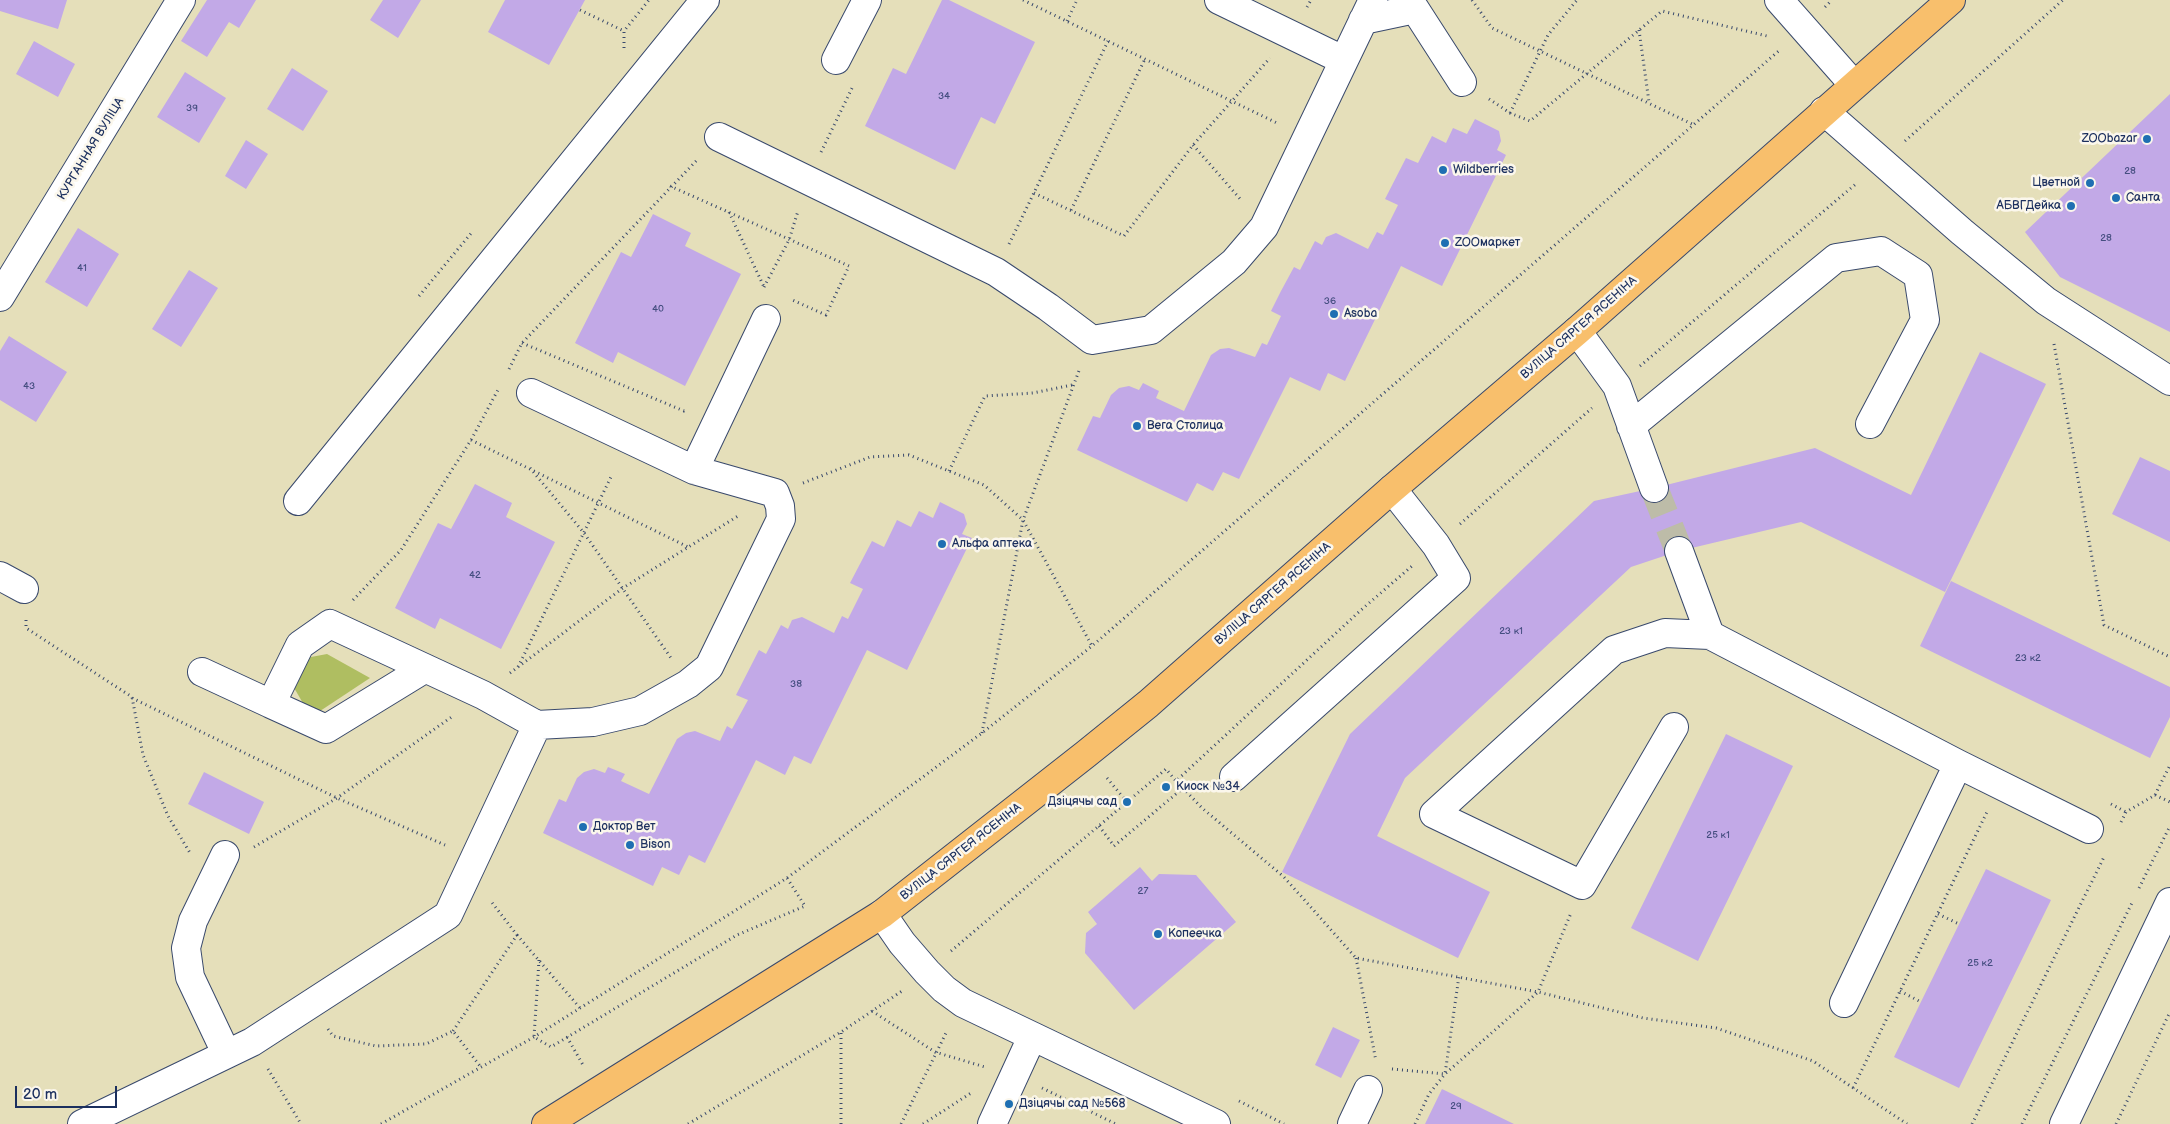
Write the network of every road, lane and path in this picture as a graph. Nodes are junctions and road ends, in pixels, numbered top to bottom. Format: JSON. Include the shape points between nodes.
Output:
{"nodes":[{"id":1,"x":181,"y":0,"type":"edge"},
{"id":2,"x":649,"y":0,"type":"edge"},
{"id":3,"x":705,"y":0,"type":"edge"},
{"id":4,"x":867,"y":0,"type":"edge"},
{"id":5,"x":1023,"y":0,"type":"edge"},
{"id":6,"x":1076,"y":0,"type":"edge"},
{"id":7,"x":1219,"y":0,"type":"edge"},
{"id":8,"x":1311,"y":0,"type":"edge"},
{"id":9,"x":1472,"y":0,"type":"edge"},
{"id":10,"x":1577,"y":0,"type":"edge"},
{"id":11,"x":1778,"y":0,"type":"edge"},
{"id":12,"x":1951,"y":0,"type":"edge"},
{"id":13,"x":2063,"y":0,"type":"edge"},
{"id":14,"x":1422,"y":5,"type":"edge"},
{"id":15,"x":580,"y":10,"type":"dead end"},
{"id":16,"x":1368,"y":10,"type":"edge"},
{"id":17,"x":1067,"y":21,"type":"junction"},
{"id":18,"x":1639,"y":30,"type":"junction"},
{"id":19,"x":624,"y":31,"type":"junction"},
{"id":20,"x":1796,"y":34,"type":"junction"},
{"id":21,"x":1290,"y":35,"type":"junction"},
{"id":22,"x":1108,"y":41,"type":"junction"},
{"id":23,"x":624,"y":50,"type":"dead end"},
{"id":24,"x":1540,"y":51,"type":"junction"},
{"id":25,"x":1145,"y":59,"type":"junction"},
{"id":26,"x":836,"y":60,"type":"dead end"},
{"id":27,"x":1343,"y":60,"type":"junction"},
{"id":28,"x":1587,"y":73,"type":"junction"},
{"id":29,"x":1462,"y":82,"type":"joint"},
{"id":30,"x":1854,"y":85,"type":"junction"},
{"id":31,"x":1233,"y":102,"type":"junction"},
{"id":32,"x":1649,"y":103,"type":"junction"},
{"id":33,"x":1824,"y":111,"type":"junction"},
{"id":34,"x":1510,"y":113,"type":"junction"},
{"id":35,"x":1692,"y":124,"type":"junction"},
{"id":36,"x":719,"y":137,"type":"dead end"},
{"id":37,"x":1306,"y":137,"type":"junction"},
{"id":38,"x":1193,"y":146,"type":"junction"},
{"id":39,"x":1881,"y":162,"type":"junction"},
{"id":40,"x":670,"y":186,"type":"dead end"},
{"id":41,"x":1034,"y":193,"type":"junction"},
{"id":42,"x":1071,"y":210,"type":"junction"},
{"id":43,"x":729,"y":212,"type":"junction"},
{"id":44,"x":1264,"y":226,"type":"junction"},
{"id":45,"x":475,"y":229,"type":"dead end"},
{"id":46,"x":996,"y":272,"type":"junction"},
{"id":47,"x":773,"y":291,"type":"dead end"},
{"id":48,"x":782,"y":295,"type":"dead end"},
{"id":49,"x":419,"y":296,"type":"dead end"},
{"id":50,"x":0,"y":297,"type":"edge"},
{"id":51,"x":2046,"y":301,"type":"junction"},
{"id":52,"x":766,"y":319,"type":"dead end"},
{"id":53,"x":1578,"y":331,"type":"junction"},
{"id":54,"x":1092,"y":340,"type":"junction"},
{"id":55,"x":522,"y":342,"type":"dead end"},
{"id":56,"x":2170,"y":381,"type":"edge"},
{"id":57,"x":1072,"y":384,"type":"junction"},
{"id":58,"x":1617,"y":386,"type":"junction"},
{"id":59,"x":530,"y":393,"type":"dead end"},
{"id":60,"x":684,"y":411,"type":"dead end"},
{"id":61,"x":1870,"y":424,"type":"dead end"},
{"id":62,"x":1631,"y":426,"type":"junction"},
{"id":63,"x":471,"y":440,"type":"dead end"},
{"id":64,"x":530,"y":468,"type":"junction"},
{"id":65,"x":694,"y":470,"type":"junction"},
{"id":66,"x":949,"y":471,"type":"junction"},
{"id":67,"x":611,"y":476,"type":"dead end"},
{"id":68,"x":1654,"y":488,"type":"tunnel mouth"},
{"id":69,"x":1392,"y":489,"type":"junction"},
{"id":70,"x":775,"y":494,"type":"junction"},
{"id":71,"x":298,"y":501,"type":"dead end"},
{"id":72,"x":599,"y":502,"type":"junction"},
{"id":73,"x":1023,"y":520,"type":"junction"},
{"id":74,"x":1436,"y":544,"type":"junction"},
{"id":75,"x":688,"y":547,"type":"junction"},
{"id":76,"x":1679,"y":551,"type":"tunnel mouth"},
{"id":77,"x":0,"y":576,"type":"edge"},
{"id":78,"x":623,"y":588,"type":"junction"},
{"id":79,"x":24,"y":589,"type":"joint"},
{"id":80,"x":1710,"y":635,"type":"junction"},
{"id":81,"x":1092,"y":646,"type":"junction"},
{"id":82,"x":2170,"y":657,"type":"edge"},
{"id":83,"x":518,"y":667,"type":"dead end"},
{"id":84,"x":424,"y":669,"type":"junction"},
{"id":85,"x":202,"y":672,"type":"dead end"},
{"id":86,"x":688,"y":684,"type":"junction"},
{"id":87,"x":132,"y":697,"type":"junction"},
{"id":88,"x":271,"y":704,"type":"junction"},
{"id":89,"x":537,"y":725,"type":"junction"},
{"id":90,"x":1674,"y":728,"type":"dead end"},
{"id":91,"x":982,"y":734,"type":"junction"},
{"id":92,"x":1958,"y":764,"type":"junction"},
{"id":93,"x":2170,"y":765,"type":"edge"},
{"id":94,"x":1234,"y":777,"type":"dead end"},
{"id":95,"x":1176,"y":782,"type":"junction"},
{"id":96,"x":2000,"y":785,"type":"junction"},
{"id":97,"x":1183,"y":788,"type":"junction"},
{"id":98,"x":2155,"y":795,"type":"junction"},
{"id":99,"x":2170,"y":802,"type":"edge"},
{"id":100,"x":1099,"y":826,"type":"junction"},
{"id":101,"x":2170,"y":826,"type":"edge"},
{"id":102,"x":2089,"y":829,"type":"dead end"},
{"id":103,"x":2117,"y":830,"type":"dead end"},
{"id":104,"x":225,"y":855,"type":"dead end"},
{"id":105,"x":192,"y":856,"type":"dead end"},
{"id":106,"x":2104,"y":856,"type":"dead end"},
{"id":107,"x":474,"y":857,"type":"junction"},
{"id":108,"x":787,"y":878,"type":"junction"},
{"id":109,"x":1582,"y":885,"type":"junction"},
{"id":110,"x":488,"y":898,"type":"dead end"},
{"id":111,"x":2170,"y":902,"type":"edge"},
{"id":112,"x":882,"y":914,"type":"junction"},
{"id":113,"x":1938,"y":914,"type":"junction"},
{"id":114,"x":1959,"y":924,"type":"dead end"},
{"id":115,"x":517,"y":935,"type":"junction"},
{"id":116,"x":1356,"y":958,"type":"junction"},
{"id":117,"x":539,"y":960,"type":"junction"},
{"id":118,"x":927,"y":972,"type":"junction"},
{"id":119,"x":1459,"y":976,"type":"junction"},
{"id":120,"x":1900,"y":991,"type":"junction"},
{"id":121,"x":1538,"y":992,"type":"junction"},
{"id":122,"x":1921,"y":1002,"type":"dead end"},
{"id":123,"x":963,"y":1003,"type":"junction"},
{"id":124,"x":1844,"y":1003,"type":"dead end"},
{"id":125,"x":308,"y":1004,"type":"junction"},
{"id":126,"x":580,"y":1008,"type":"junction"},
{"id":127,"x":2170,"y":1012,"type":"edge"},
{"id":128,"x":453,"y":1031,"type":"junction"},
{"id":129,"x":841,"y":1032,"type":"junction"},
{"id":130,"x":534,"y":1036,"type":"junction"},
{"id":131,"x":1032,"y":1037,"type":"junction"},
{"id":132,"x":252,"y":1042,"type":"junction"},
{"id":133,"x":226,"y":1053,"type":"junction"},
{"id":134,"x":480,"y":1066,"type":"junction"},
{"id":135,"x":1387,"y":1069,"type":"dead end"},
{"id":136,"x":1444,"y":1074,"type":"junction"},
{"id":137,"x":1372,"y":1079,"type":"joint"},
{"id":138,"x":979,"y":1088,"type":"dead end"},
{"id":139,"x":1853,"y":1088,"type":"junction"},
{"id":140,"x":82,"y":1124,"type":"edge"},
{"id":141,"x":301,"y":1124,"type":"edge"},
{"id":142,"x":381,"y":1124,"type":"edge"},
{"id":143,"x":546,"y":1124,"type":"edge"},
{"id":144,"x":688,"y":1124,"type":"edge"},
{"id":145,"x":841,"y":1124,"type":"edge"},
{"id":146,"x":901,"y":1124,"type":"edge"},
{"id":147,"x":922,"y":1124,"type":"edge"},
{"id":148,"x":992,"y":1124,"type":"edge"},
{"id":149,"x":1216,"y":1124,"type":"edge"},
{"id":150,"x":1352,"y":1124,"type":"edge"},
{"id":151,"x":1415,"y":1124,"type":"edge"},
{"id":152,"x":1907,"y":1124,"type":"edge"},
{"id":153,"x":1972,"y":1124,"type":"edge"},
{"id":154,"x":2022,"y":1124,"type":"edge"},
{"id":155,"x":2064,"y":1124,"type":"edge"},
{"id":156,"x":2116,"y":1124,"type":"edge"}],
"edges":[{"from":1,"to":50,"type":"street","name":"КУРГАННАЯ ВУЛІЦА"},
{"from":2,"to":19,"type":"path"},
{"from":3,"to":71,"type":"street"},
{"from":4,"to":26,"type":"street"},
{"from":5,"to":17,"type":"path"},
{"from":6,"to":17,"type":"path"},
{"from":7,"to":21,"type":"street"},
{"from":8,"to":21,"type":"path"},
{"from":9,"to":24,"type":"path","via":[[1492,28]]},
{"from":10,"to":24,"type":"path","via":[[1548,34]]},
{"from":11,"to":20,"type":"street"},
{"from":12,"to":30,"type":"main road","name":"ВУЛІЦА СЯРГЕЯ ЯСЕНІНА"},
{"from":13,"to":39,"type":"path"},
{"from":14,"to":16,"type":"street"},
{"from":14,"to":29,"type":"street"},
{"from":15,"to":19,"type":"path"},
{"from":16,"to":27,"type":"street"},
{"from":17,"to":22,"type":"path"},
{"from":18,"to":20,"type":"path","via":[[1662,11]]},
{"from":18,"to":28,"type":"path"},
{"from":18,"to":32,"type":"path"},
{"from":19,"to":23,"type":"path"},
{"from":20,"to":30,"type":"street"},
{"from":20,"to":35,"type":"path"},
{"from":21,"to":27,"type":"street"},
{"from":21,"to":31,"type":"path"},
{"from":22,"to":25,"type":"path"},
{"from":22,"to":41,"type":"path"},
{"from":24,"to":28,"type":"path"},
{"from":24,"to":34,"type":"path"},
{"from":25,"to":31,"type":"path"},
{"from":25,"to":42,"type":"path"},
{"from":27,"to":37,"type":"street"},
{"from":28,"to":32,"type":"path"},
{"from":28,"to":34,"type":"path","via":[[1530,121]]},
{"from":29,"to":34,"type":"path"},
{"from":30,"to":33,"type":"main road","name":"ВУЛІЦА СЯРГЕЯ ЯСЕНІНА"},
{"from":31,"to":37,"type":"path"},
{"from":31,"to":38,"type":"path"},
{"from":32,"to":35,"type":"path"},
{"from":33,"to":39,"type":"street"},
{"from":33,"to":53,"type":"main road","name":"ВУЛІЦА СЯРГЕЯ ЯСЕНІНА"},
{"from":35,"to":81,"type":"path"},
{"from":36,"to":46,"type":"street"},
{"from":37,"to":44,"type":"street"},
{"from":38,"to":42,"type":"path","via":[[1124,236]]},
{"from":38,"to":44,"type":"path"},
{"from":39,"to":51,"type":"street"},
{"from":39,"to":58,"type":"path"},
{"from":40,"to":43,"type":"path"},
{"from":41,"to":42,"type":"path"},
{"from":41,"to":46,"type":"path"},
{"from":43,"to":47,"type":"path","via":[[764,287]]},
{"from":43,"to":48,"type":"path","via":[[849,266],[826,315]]},
{"from":44,"to":54,"type":"street","via":[[1234,262],[1151,330]]},
{"from":45,"to":49,"type":"path"},
{"from":46,"to":54,"type":"street"},
{"from":51,"to":56,"type":"street"},
{"from":51,"to":82,"type":"path","via":[[2104,625]]},
{"from":52,"to":65,"type":"street"},
{"from":53,"to":58,"type":"street"},
{"from":53,"to":69,"type":"main road","name":"ВУЛІЦА СЯРГЕЯ ЯСЕНІНА"},
{"from":54,"to":57,"type":"path"},
{"from":55,"to":60,"type":"path"},
{"from":57,"to":66,"type":"path","via":[[1033,393],[985,396]]},
{"from":57,"to":73,"type":"path"},
{"from":58,"to":62,"type":"street"},
{"from":58,"to":74,"type":"path"},
{"from":59,"to":65,"type":"street"},
{"from":61,"to":62,"type":"street","via":[[1925,320],[1918,275],[1882,251],[1836,258]]},
{"from":62,"to":68,"type":"street"},
{"from":63,"to":64,"type":"path"},
{"from":64,"to":72,"type":"path"},
{"from":64,"to":78,"type":"path","via":[[584,533]]},
{"from":65,"to":70,"type":"street"},
{"from":66,"to":70,"type":"path","via":[[910,455],[870,457]]},
{"from":66,"to":73,"type":"path","via":[[984,485]]},
{"from":67,"to":72,"type":"path"},
{"from":69,"to":74,"type":"street"},
{"from":69,"to":112,"type":"main road","name":"ВУЛІЦА СЯРГЕЯ ЯСЕНІНА","via":[[1148,704]]},
{"from":70,"to":75,"type":"path"},
{"from":70,"to":86,"type":"street","via":[[781,518],[709,667]]},
{"from":72,"to":75,"type":"path"},
{"from":73,"to":81,"type":"path"},
{"from":73,"to":91,"type":"path"},
{"from":74,"to":94,"type":"street","via":[[1456,578]]},
{"from":74,"to":95,"type":"path"},
{"from":75,"to":78,"type":"path"},
{"from":76,"to":80,"type":"street"},
{"from":77,"to":79,"type":"street"},
{"from":78,"to":83,"type":"path"},
{"from":78,"to":86,"type":"path"},
{"from":79,"to":87,"type":"path","via":[[26,628]]},
{"from":80,"to":92,"type":"street"},
{"from":80,"to":109,"type":"street","via":[[1665,633],[1614,650],[1434,814]]},
{"from":81,"to":91,"type":"path"},
{"from":84,"to":88,"type":"street","via":[[326,729]]},
{"from":84,"to":88,"type":"street","via":[[330,624],[300,645]]},
{"from":84,"to":89,"type":"street"},
{"from":85,"to":88,"type":"street"},
{"from":86,"to":89,"type":"street","via":[[640,711],[593,722]]},
{"from":87,"to":105,"type":"path","via":[[144,755],[168,816]]},
{"from":87,"to":107,"type":"path","via":[[337,798]]},
{"from":89,"to":107,"type":"street"},
{"from":90,"to":109,"type":"street"},
{"from":91,"to":108,"type":"path"},
{"from":92,"to":96,"type":"street"},
{"from":92,"to":124,"type":"street"},
{"from":93,"to":98,"type":"path"},
{"from":95,"to":97,"type":"path"},
{"from":95,"to":100,"type":"path","via":[[1166,770]]},
{"from":96,"to":102,"type":"street"},
{"from":96,"to":113,"type":"path"},
{"from":97,"to":100,"type":"path","via":[[1114,846]]},
{"from":97,"to":116,"type":"path","via":[[1284,877]]},
{"from":98,"to":99,"type":"path"},
{"from":98,"to":103,"type":"path","via":[[2126,812]]},
{"from":100,"to":118,"type":"path"},
{"from":101,"to":154,"type":"path"},
{"from":104,"to":133,"type":"street","via":[[193,921],[186,948],[190,977]]},
{"from":106,"to":153,"type":"path"},
{"from":107,"to":125,"type":"street","via":[[448,915]]},
{"from":108,"to":126,"type":"path"},
{"from":108,"to":130,"type":"path","via":[[805,906],[737,935],[550,1047]]},
{"from":109,"to":121,"type":"path"},
{"from":110,"to":115,"type":"path"},
{"from":111,"to":155,"type":"street"},
{"from":112,"to":118,"type":"street"},
{"from":112,"to":143,"type":"main road","name":"ВУЛІЦА СЯРГЕЯ ЯСЕНІНА"},
{"from":113,"to":114,"type":"path"},
{"from":113,"to":120,"type":"path"},
{"from":115,"to":117,"type":"path"},
{"from":115,"to":128,"type":"path"},
{"from":116,"to":119,"type":"path"},
{"from":116,"to":137,"type":"path"},
{"from":117,"to":126,"type":"path"},
{"from":117,"to":130,"type":"path"},
{"from":118,"to":123,"type":"street"},
{"from":118,"to":129,"type":"path"},
{"from":119,"to":121,"type":"path"},
{"from":119,"to":136,"type":"path"},
{"from":120,"to":122,"type":"path"},
{"from":120,"to":139,"type":"path"},
{"from":121,"to":136,"type":"path"},
{"from":121,"to":139,"type":"path","via":[[1643,1018],[1716,1028],[1813,1061]]},
{"from":123,"to":131,"type":"street"},
{"from":123,"to":146,"type":"path","via":[[935,1052]]},
{"from":125,"to":128,"type":"path","via":[[333,1036],[376,1046],[426,1044]]},
{"from":125,"to":132,"type":"street"},
{"from":126,"to":130,"type":"path"},
{"from":127,"to":156,"type":"path"},
{"from":128,"to":134,"type":"path"},
{"from":129,"to":144,"type":"path"},
{"from":129,"to":145,"type":"path"},
{"from":130,"to":134,"type":"path"},
{"from":131,"to":148,"type":"street"},
{"from":131,"to":149,"type":"street"},
{"from":132,"to":133,"type":"street"},
{"from":132,"to":141,"type":"path"},
{"from":133,"to":140,"type":"street"},
{"from":134,"to":142,"type":"path"},
{"from":135,"to":136,"type":"path"},
{"from":136,"to":151,"type":"path","via":[[1429,1094]]},
{"from":137,"to":150,"type":"street"},
{"from":138,"to":147,"type":"path"},
{"from":139,"to":152,"type":"path"}]}
